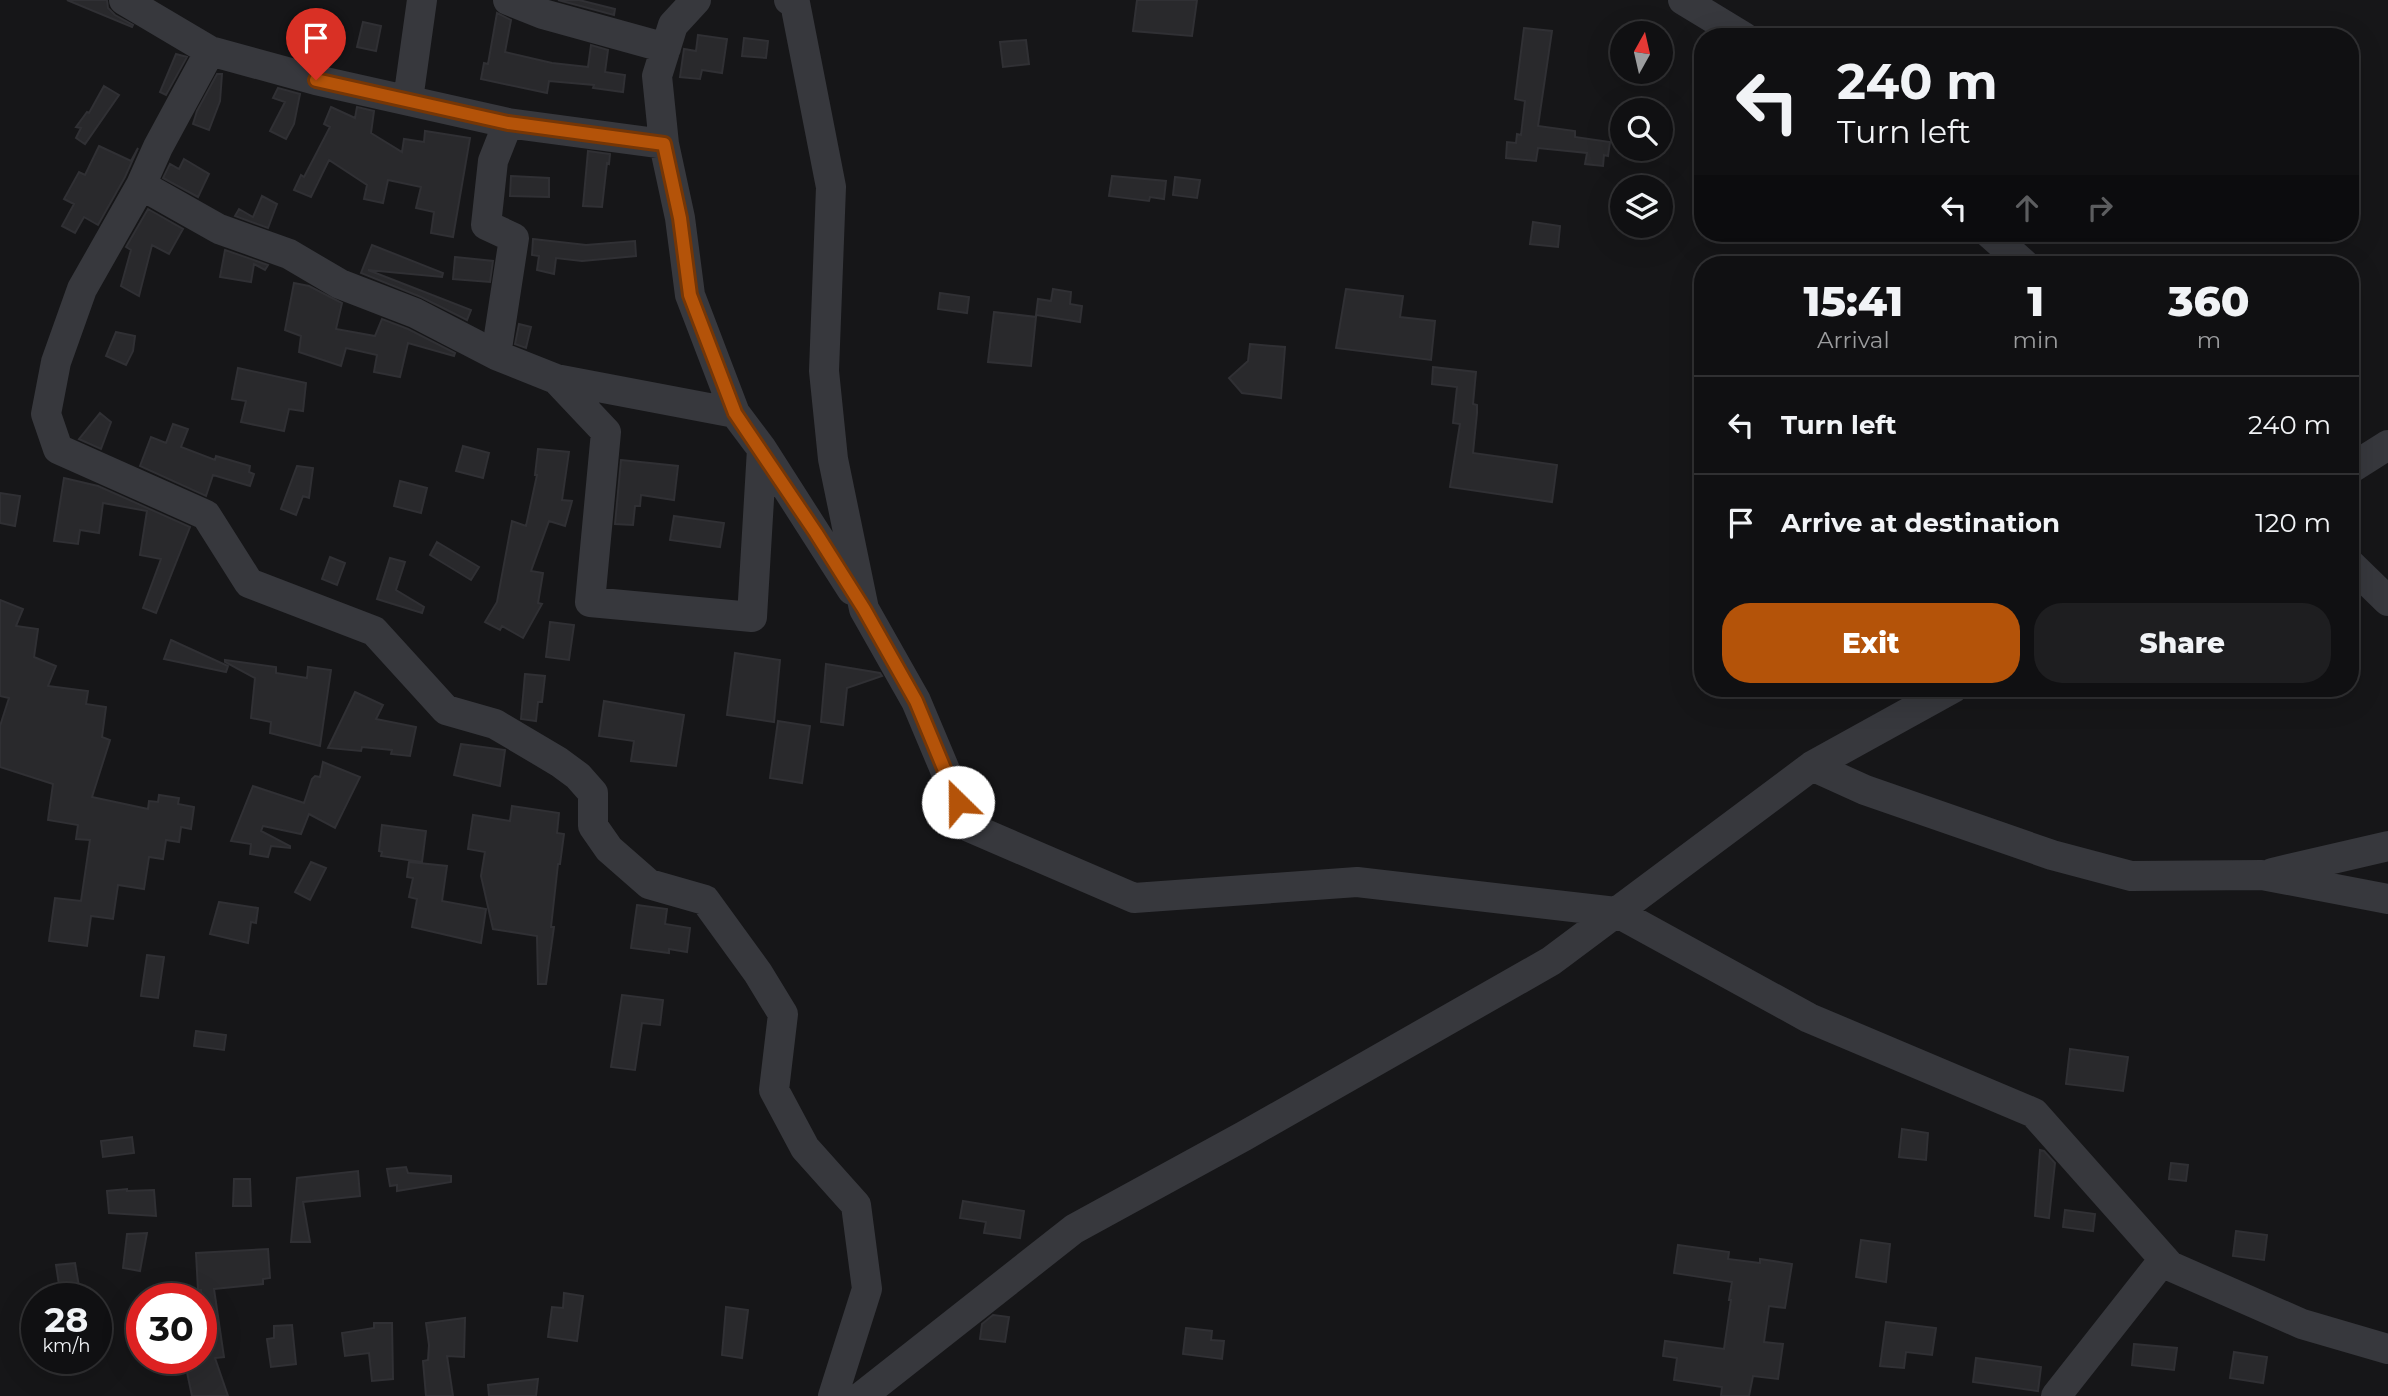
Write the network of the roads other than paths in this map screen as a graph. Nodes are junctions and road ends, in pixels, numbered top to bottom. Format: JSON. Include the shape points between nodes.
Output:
{"nodes":[{"id":1,"x":124,"y":0,"type":"edge"},
{"id":2,"x":422,"y":0,"type":"edge"},
{"id":3,"x":508,"y":0,"type":"edge"},
{"id":4,"x":696,"y":0,"type":"edge"},
{"id":5,"x":789,"y":0,"type":"edge"},
{"id":6,"x":1683,"y":0,"type":"edge"},
{"id":7,"x":1729,"y":28,"type":"edge"},
{"id":8,"x":666,"y":48,"type":"junction"},
{"id":9,"x":210,"y":51,"type":"junction"},
{"id":10,"x":408,"y":100,"type":"junction"},
{"id":11,"x":508,"y":123,"type":"junction"},
{"id":12,"x":664,"y":144,"type":"junction"},
{"id":13,"x":141,"y":186,"type":"junction"},
{"id":14,"x":1999,"y":242,"type":"edge"},
{"id":15,"x":2015,"y":256,"type":"edge"},
{"id":16,"x":496,"y":355,"type":"junction"},
{"id":17,"x":556,"y":379,"type":"junction"},
{"id":18,"x":735,"y":413,"type":"junction"},
{"id":19,"x":2388,"y":446,"type":"edge"},
{"id":20,"x":762,"y":449,"type":"junction"},
{"id":21,"x":2359,"y":464,"type":"edge"},
{"id":22,"x":2359,"y":573,"type":"edge"},
{"id":23,"x":2388,"y":601,"type":"edge"},
{"id":24,"x":864,"y":609,"type":"junction"},
{"id":25,"x":1937,"y":697,"type":"edge"},
{"id":26,"x":1812,"y":766,"type":"junction"},
{"id":27,"x":2388,"y":846,"type":"edge"},
{"id":28,"x":2262,"y":875,"type":"junction"},
{"id":29,"x":2388,"y":899,"type":"edge"},
{"id":30,"x":1616,"y":912,"type":"junction"},
{"id":31,"x":2164,"y":1259,"type":"junction"},
{"id":32,"x":2388,"y":1349,"type":"edge"},
{"id":33,"x":833,"y":1396,"type":"edge"},
{"id":34,"x":862,"y":1396,"type":"edge"},
{"id":35,"x":2056,"y":1396,"type":"edge"}],
"edges":[{"from":1,"to":9,"type":"street"},
{"from":2,"to":10,"type":"street"},
{"from":3,"to":8,"type":"street"},
{"from":4,"to":8,"type":"street","via":[[673,24]]},
{"from":5,"to":24,"type":"street","via":[[795,3],[831,187],[824,370],[832,459]]},
{"from":6,"to":7,"type":"street"},
{"from":8,"to":12,"type":"street","via":[[657,76]]},
{"from":9,"to":10,"type":"street"},
{"from":9,"to":13,"type":"street"},
{"from":10,"to":11,"type":"street"},
{"from":11,"to":12,"type":"street"},
{"from":11,"to":16,"type":"street","via":[[493,162],[486,225],[514,237]]},
{"from":12,"to":18,"type":"street","via":[[690,295]]},
{"from":13,"to":16,"type":"street","via":[[219,229],[289,254],[340,284],[415,313]]},
{"from":13,"to":33,"type":"street","via":[[82,289],[56,362],[46,414],[58,449],[206,515],[249,583],[374,631],[446,710],[495,724],[578,776],[593,793],[593,826],[609,849],[649,884],[705,900],[783,1014],[774,1090],[805,1148],[856,1205],[867,1289]]},
{"from":14,"to":15,"type":"street"},
{"from":16,"to":17,"type":"street"},
{"from":17,"to":18,"type":"street"},
{"from":17,"to":20,"type":"street","via":[[606,432],[590,602],[752,617]]},
{"from":18,"to":20,"type":"street"},
{"from":19,"to":21,"type":"street"},
{"from":20,"to":24,"type":"street"},
{"from":22,"to":23,"type":"street"},
{"from":24,"to":30,"type":"street","via":[[916,701],[969,827],[1134,898],[1357,882]]},
{"from":25,"to":26,"type":"street"},
{"from":26,"to":28,"type":"street","via":[[1865,790],[2052,855],[2131,876]]},
{"from":26,"to":30,"type":"street"},
{"from":27,"to":28,"type":"street"},
{"from":28,"to":29,"type":"street"},
{"from":30,"to":31,"type":"street","via":[[1809,1018],[2034,1113]]},
{"from":30,"to":34,"type":"street","via":[[1551,961],[1074,1229]]},
{"from":31,"to":32,"type":"street","via":[[2170,1266],[2302,1324]]},
{"from":31,"to":35,"type":"street"}]}
